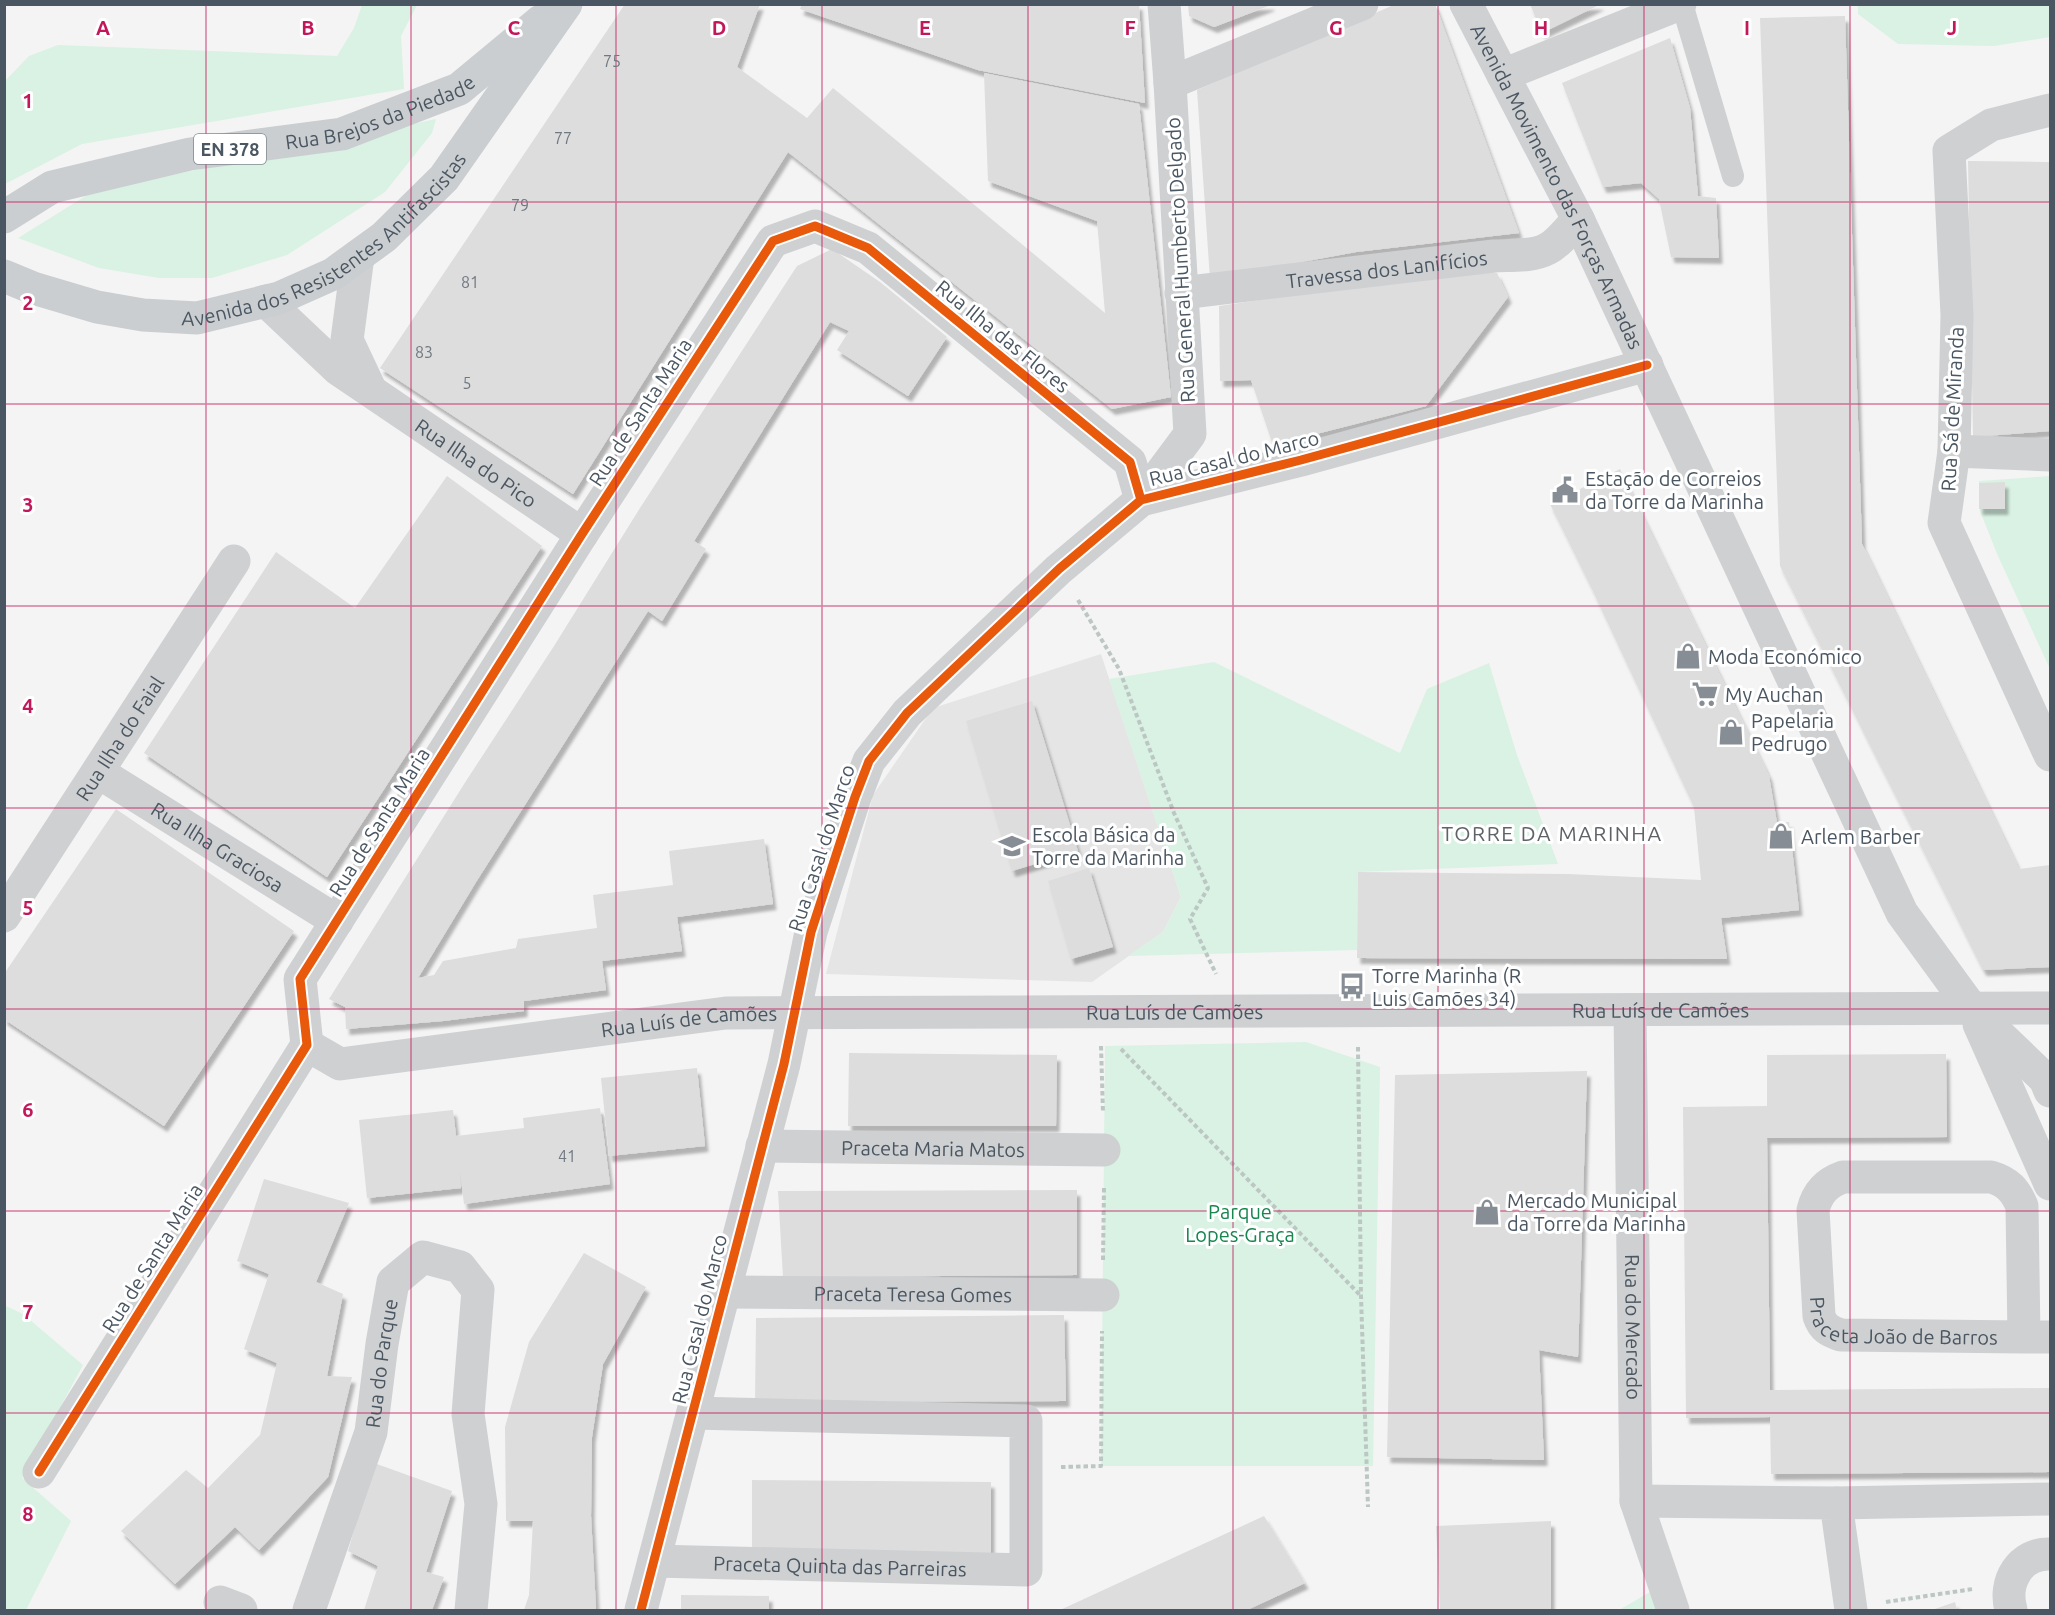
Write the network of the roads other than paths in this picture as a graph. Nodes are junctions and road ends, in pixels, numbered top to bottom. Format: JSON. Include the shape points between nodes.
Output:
{"nodes":[{"id":1,"x":561,"y":4,"type":"edge"},
{"id":2,"x":566,"y":4,"type":"edge"},
{"id":3,"x":1164,"y":4,"type":"edge"},
{"id":4,"x":1362,"y":4,"type":"edge"},
{"id":5,"x":1466,"y":4,"type":"edge"},
{"id":6,"x":1681,"y":4,"type":"edge"},
{"id":7,"x":1503,"y":75,"type":"junction"},
{"id":8,"x":1170,"y":83,"type":"junction"},
{"id":9,"x":2050,"y":110,"type":"edge"},
{"id":10,"x":1733,"y":176,"type":"dead end"},
{"id":11,"x":4,"y":217,"type":"edge"},
{"id":12,"x":1578,"y":219,"type":"junction"},
{"id":13,"x":815,"y":226,"type":"joint"},
{"id":14,"x":358,"y":256,"type":"junction"},
{"id":15,"x":4,"y":276,"type":"edge"},
{"id":16,"x":1181,"y":293,"type":"junction"},
{"id":17,"x":266,"y":301,"type":"junction"},
{"id":18,"x":1647,"y":365,"type":"junction"},
{"id":19,"x":370,"y":389,"type":"junction"},
{"id":20,"x":1954,"y":451,"type":"junction"},
{"id":21,"x":2050,"y":455,"type":"edge"},
{"id":22,"x":1141,"y":500,"type":"junction"},
{"id":23,"x":582,"y":534,"type":"junction"},
{"id":24,"x":234,"y":561,"type":"dead end"},
{"id":25,"x":2050,"y":755,"type":"edge"},
{"id":26,"x":98,"y":772,"type":"junction"},
{"id":27,"x":4,"y":916,"type":"edge"},
{"id":28,"x":337,"y":921,"type":"junction"},
{"id":29,"x":2050,"y":1008,"type":"edge"},
{"id":30,"x":1972,"y":1009,"type":"junction"},
{"id":31,"x":1630,"y":1011,"type":"junction"},
{"id":32,"x":794,"y":1012,"type":"junction"},
{"id":33,"x":307,"y":1046,"type":"junction"},
{"id":34,"x":2050,"y":1091,"type":"edge"},
{"id":35,"x":762,"y":1146,"type":"junction"},
{"id":36,"x":1104,"y":1150,"type":"road end"},
{"id":37,"x":2050,"y":1184,"type":"edge"},
{"id":38,"x":724,"y":1292,"type":"junction"},
{"id":39,"x":1103,"y":1295,"type":"road end"},
{"id":40,"x":2037,"y":1337,"type":"edge"},
{"id":41,"x":693,"y":1413,"type":"junction"},
{"id":42,"x":39,"y":1472,"type":"dead end"},
{"id":43,"x":2050,"y":1499,"type":"edge"},
{"id":44,"x":1636,"y":1501,"type":"junction"},
{"id":45,"x":1836,"y":1503,"type":"junction"},
{"id":46,"x":2050,"y":1554,"type":"edge"},
{"id":47,"x":654,"y":1561,"type":"junction"},
{"id":48,"x":2011,"y":1598,"type":"edge"},
{"id":49,"x":1851,"y":1609,"type":"edge"},
{"id":50,"x":309,"y":1611,"type":"edge"},
{"id":51,"x":471,"y":1611,"type":"edge"},
{"id":52,"x":641,"y":1611,"type":"edge"},
{"id":53,"x":1673,"y":1611,"type":"edge"}],
"edges":[{"from":1,"to":11,"type":"main road","name":"Rua Brejos da Piedade","number":"EN 378","via":[[459,89],[342,134],[190,154],[52,187]]},
{"from":2,"to":14,"type":"main road","name":"Avenida dos Resistentes Antifascistas","via":[[444,178],[384,237]]},
{"from":3,"to":8,"type":"street","name":"Rua General Humberto Delgado"},
{"from":4,"to":8,"type":"street"},
{"from":5,"to":7,"type":"street","name":"Avenida Movimento das Forças Armadas"},
{"from":6,"to":7,"type":"street"},
{"from":6,"to":10,"type":"lane"},
{"from":7,"to":12,"type":"street","name":"Avenida Movimento das Forças Armadas"},
{"from":8,"to":16,"type":"street","name":"Rua General Humberto Delgado"},
{"from":9,"to":20,"type":"street","name":"Rua Sá de Miranda","via":[[1991,125],[1949,151],[1958,315]]},
{"from":12,"to":16,"type":"street","name":"Travessa dos Lanifícios","via":[[1546,250],[1533,254]]},
{"from":12,"to":18,"type":"street","name":"Avenida Movimento das Forças Armadas"},
{"from":13,"to":22,"type":"street","name":"Rua Ilha das Flores","via":[[868,248],[1130,462]]},
{"from":13,"to":23,"type":"street","name":"Rua de Santa Maria","via":[[773,241]]},
{"from":14,"to":17,"type":"main road","name":"Avenida dos Resistentes Antifascistas","via":[[333,274]]},
{"from":14,"to":19,"type":"street","via":[[347,340]]},
{"from":15,"to":17,"type":"main road","name":"Avenida dos Resistentes Antifascistas","via":[[97,308],[143,315],[197,318]]},
{"from":16,"to":22,"type":"street","name":"Rua General Humberto Delgado","via":[[1190,434]]},
{"from":17,"to":19,"type":"street","name":"Rua Ilha do Pico","via":[[338,369]]},
{"from":18,"to":22,"type":"street","name":"Rua Casal do Marco"},
{"from":18,"to":30,"type":"street","name":"Avenida Movimento das Forças Armadas","via":[[1902,913]]},
{"from":19,"to":23,"type":"street","name":"Rua Ilha do Pico"},
{"from":20,"to":21,"type":"street"},
{"from":20,"to":25,"type":"street","name":"Rua Sá de Miranda","via":[[1944,523]]},
{"from":22,"to":32,"type":"street","name":"Rua Casal do Marco","via":[[1059,569],[907,713],[869,761],[811,932]]},
{"from":23,"to":28,"type":"street","name":"Rua de Santa Maria"},
{"from":24,"to":26,"type":"street","name":"Rua Ilha do Faial"},
{"from":26,"to":27,"type":"street","name":"Rua Ilha do Faial"},
{"from":26,"to":28,"type":"street","name":"Rua Ilha Graciosa"},
{"from":28,"to":33,"type":"street","name":"Rua de Santa Maria","via":[[300,979]]},
{"from":29,"to":30,"type":"street","name":"Rua Luís de Camões"},
{"from":30,"to":31,"type":"street","name":"Rua Luís de Camões"},
{"from":30,"to":34,"type":"street","name":"Avenida Movimento das Forças Armadas","via":[[2045,1079]]},
{"from":30,"to":37,"type":"street","name":"Avenida Movimento das Forças Armadas"},
{"from":31,"to":32,"type":"street","name":"Rua Luís de Camões","via":[[1234,1011],[1087,1019]]},
{"from":31,"to":44,"type":"street","name":"Rua do Mercado"},
{"from":32,"to":33,"type":"street","name":"Rua Luís de Camões","via":[[726,1013],[340,1064]]},
{"from":32,"to":35,"type":"street","name":"Rua Casal do Marco"},
{"from":33,"to":42,"type":"street","name":"Rua de Santa Maria"},
{"from":35,"to":36,"type":"street","name":"Praceta Maria Matos"},
{"from":35,"to":38,"type":"street","name":"Rua Casal do Marco"},
{"from":38,"to":39,"type":"street","name":"Praceta Teresa Gomes"},
{"from":38,"to":41,"type":"street","name":"Rua Casal do Marco"},
{"from":40,"to":40,"type":"street","name":"Praceta João de Barros","via":[[2022,1206],[2009,1185],[1991,1177],[1843,1177],[1832,1181],[1816,1199],[1813,1210],[1819,1316],[1829,1331],[1841,1335]]},
{"from":41,"to":47,"type":"street","name":"Rua Casal do Marco"},
{"from":41,"to":47,"type":"street","name":"Praceta Quinta das Parreiras","via":[[1026,1420],[1026,1570]]},
{"from":43,"to":45,"type":"street"},
{"from":44,"to":45,"type":"street"},
{"from":44,"to":53,"type":"street","name":"Rua do Mercado"},
{"from":45,"to":49,"type":"street"},
{"from":46,"to":48,"type":"street","via":[[2034,1555],[2021,1563]]},
{"from":47,"to":52,"type":"street","name":"Rua Casal do Marco"},
{"from":50,"to":51,"type":"street","name":"Rua do Parque","via":[[371,1432],[393,1282],[423,1257],[460,1267],[478,1290],[468,1414],[481,1504]]}]}
